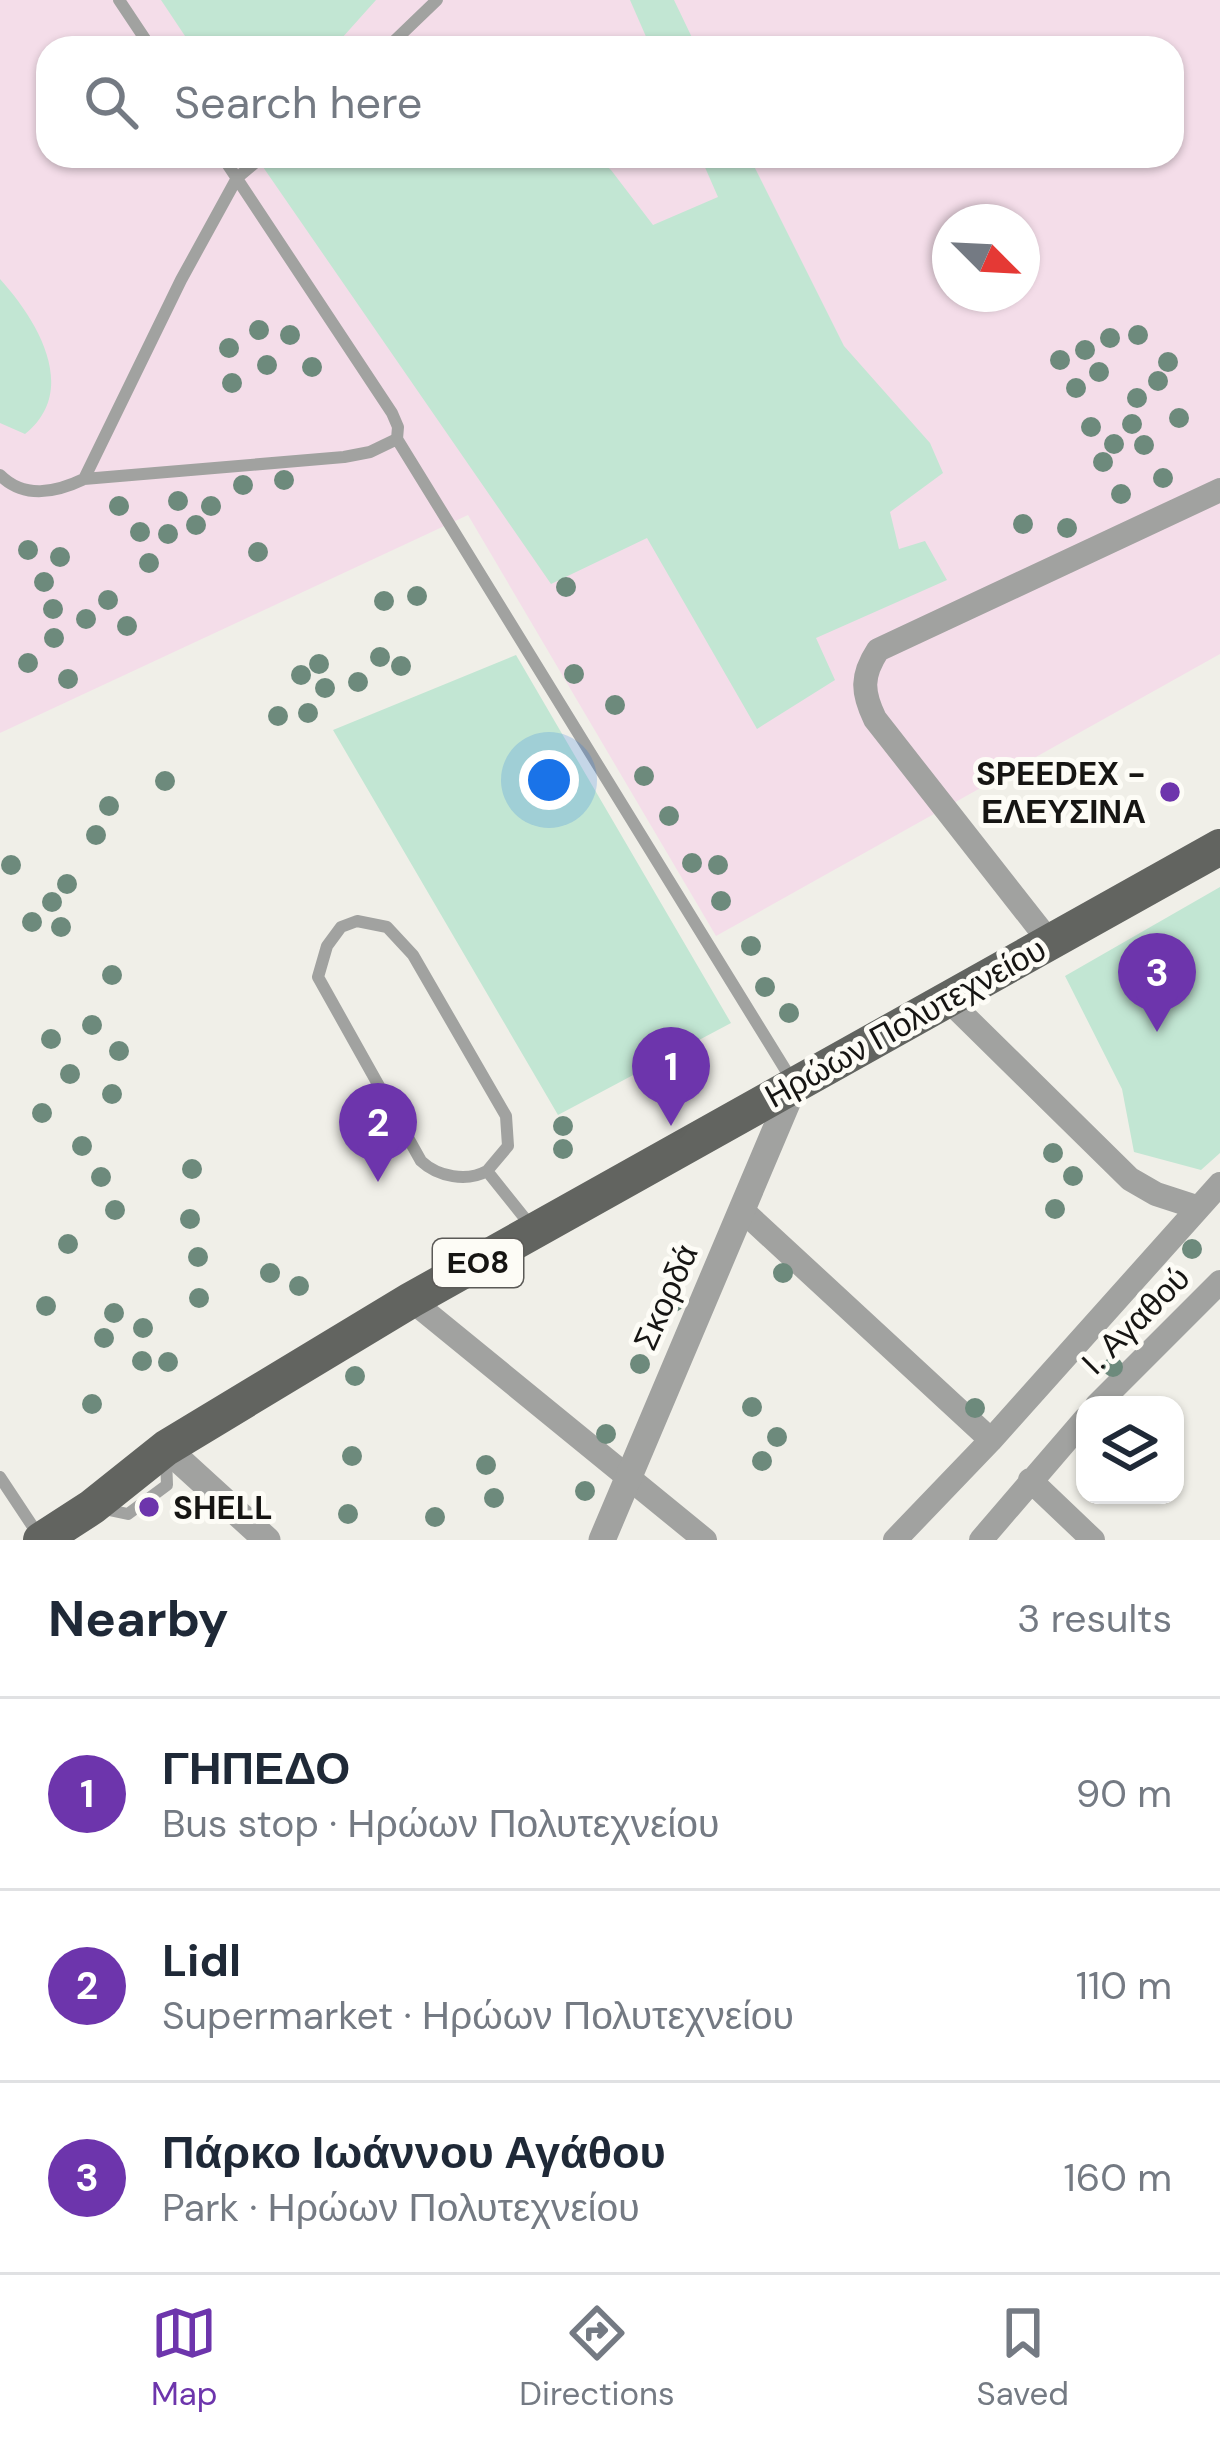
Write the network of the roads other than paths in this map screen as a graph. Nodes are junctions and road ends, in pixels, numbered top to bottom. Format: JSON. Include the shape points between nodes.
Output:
{"nodes":[{"id":1,"x":119,"y":0,"type":"edge"},
{"id":2,"x":436,"y":0,"type":"edge"},
{"id":3,"x":143,"y":36,"type":"edge"},
{"id":4,"x":399,"y":36,"type":"edge"},
{"id":5,"x":230,"y":168,"type":"edge"},
{"id":6,"x":249,"y":168,"type":"edge"},
{"id":7,"x":237,"y":178,"type":"junction"},
{"id":8,"x":397,"y":439,"type":"junction"},
{"id":9,"x":0,"y":476,"type":"edge"},
{"id":10,"x":84,"y":479,"type":"junction"},
{"id":11,"x":1220,"y":490,"type":"edge"},
{"id":12,"x":7,"y":491,"type":"edge"},
{"id":13,"x":1220,"y":847,"type":"edge"},
{"id":14,"x":1049,"y":941,"type":"junction"},
{"id":15,"x":949,"y":1001,"type":"junction"},
{"id":16,"x":795,"y":1084,"type":"junction"},
{"id":17,"x":488,"y":1172,"type":"junction"},
{"id":18,"x":1220,"y":1184,"type":"edge"},
{"id":19,"x":1196,"y":1207,"type":"junction"},
{"id":20,"x":742,"y":1210,"type":"junction"},
{"id":21,"x":536,"y":1232,"type":"junction"},
{"id":22,"x":1220,"y":1282,"type":"edge"},
{"id":23,"x":411,"y":1300,"type":"junction"},
{"id":24,"x":1106,"y":1396,"type":"edge"},
{"id":25,"x":1076,"y":1429,"type":"edge"},
{"id":26,"x":991,"y":1440,"type":"junction"},
{"id":27,"x":166,"y":1448,"type":"junction"},
{"id":28,"x":627,"y":1475,"type":"junction"},
{"id":29,"x":0,"y":1477,"type":"edge"},
{"id":30,"x":1030,"y":1480,"type":"junction"},
{"id":31,"x":41,"y":1540,"type":"edge"},
{"id":32,"x":267,"y":1540,"type":"edge"},
{"id":33,"x":602,"y":1540,"type":"edge"},
{"id":34,"x":705,"y":1540,"type":"edge"},
{"id":35,"x":895,"y":1540,"type":"edge"},
{"id":36,"x":981,"y":1540,"type":"edge"},
{"id":37,"x":1093,"y":1540,"type":"edge"}],
"edges":[{"from":1,"to":3,"type":"lane"},
{"from":2,"to":4,"type":"lane"},
{"from":5,"to":7,"type":"lane"},
{"from":6,"to":7,"type":"lane"},
{"from":7,"to":8,"type":"lane","via":[[392,412]]},
{"from":7,"to":10,"type":"lane"},
{"from":8,"to":10,"type":"lane","via":[[344,458]]},
{"from":8,"to":16,"type":"lane"},
{"from":9,"to":12,"type":"lane"},
{"from":10,"to":12,"type":"lane"},
{"from":11,"to":14,"type":"street","via":[[878,650],[868,664],[864,695],[875,719]]},
{"from":13,"to":14,"type":"main road","name":"Ηρώων Πολυτεχνείου","number":"ΕΟ8"},
{"from":14,"to":15,"type":"main road","name":"Ηρώων Πολυτεχνείου","number":"ΕΟ8"},
{"from":15,"to":16,"type":"main road","name":"Ηρώων Πολυτεχνείου","number":"ΕΟ8"},
{"from":15,"to":19,"type":"street","via":[[1130,1179]]},
{"from":16,"to":20,"type":"street","name":"Σκορδά"},
{"from":16,"to":21,"type":"main road","name":"Ηρώων Πολυτεχνείου","number":"ΕΟ8"},
{"from":17,"to":17,"type":"lane","via":[[508,1146],[506,1116],[413,955],[388,926],[341,927],[318,977],[421,1161],[439,1173]]},
{"from":17,"to":21,"type":"lane"},
{"from":18,"to":19,"type":"street"},
{"from":19,"to":26,"type":"street"},
{"from":20,"to":26,"type":"street"},
{"from":20,"to":28,"type":"street","name":"Σκορδά"},
{"from":21,"to":23,"type":"main road","name":"Ηρώων Πολυτεχνείου","number":"ΕΟ8"},
{"from":22,"to":24,"type":"street","name":"Ι. Αγαθού"},
{"from":23,"to":27,"type":"main road","name":"Ηρώων Πολυτεχνείου","number":"ΕΟ8"},
{"from":23,"to":28,"type":"street"},
{"from":25,"to":30,"type":"street","name":"Ι. Αγαθού"},
{"from":26,"to":35,"type":"street"},
{"from":27,"to":31,"type":"main road","name":"Ηρώων Πολυτεχνείου","number":"ΕΟ8"},
{"from":27,"to":32,"type":"street"},
{"from":28,"to":33,"type":"street","name":"Σκορδά"},
{"from":28,"to":34,"type":"street"},
{"from":29,"to":31,"type":"lane"},
{"from":30,"to":36,"type":"street","name":"Ι. Αγαθού"},
{"from":30,"to":37,"type":"street"}]}
